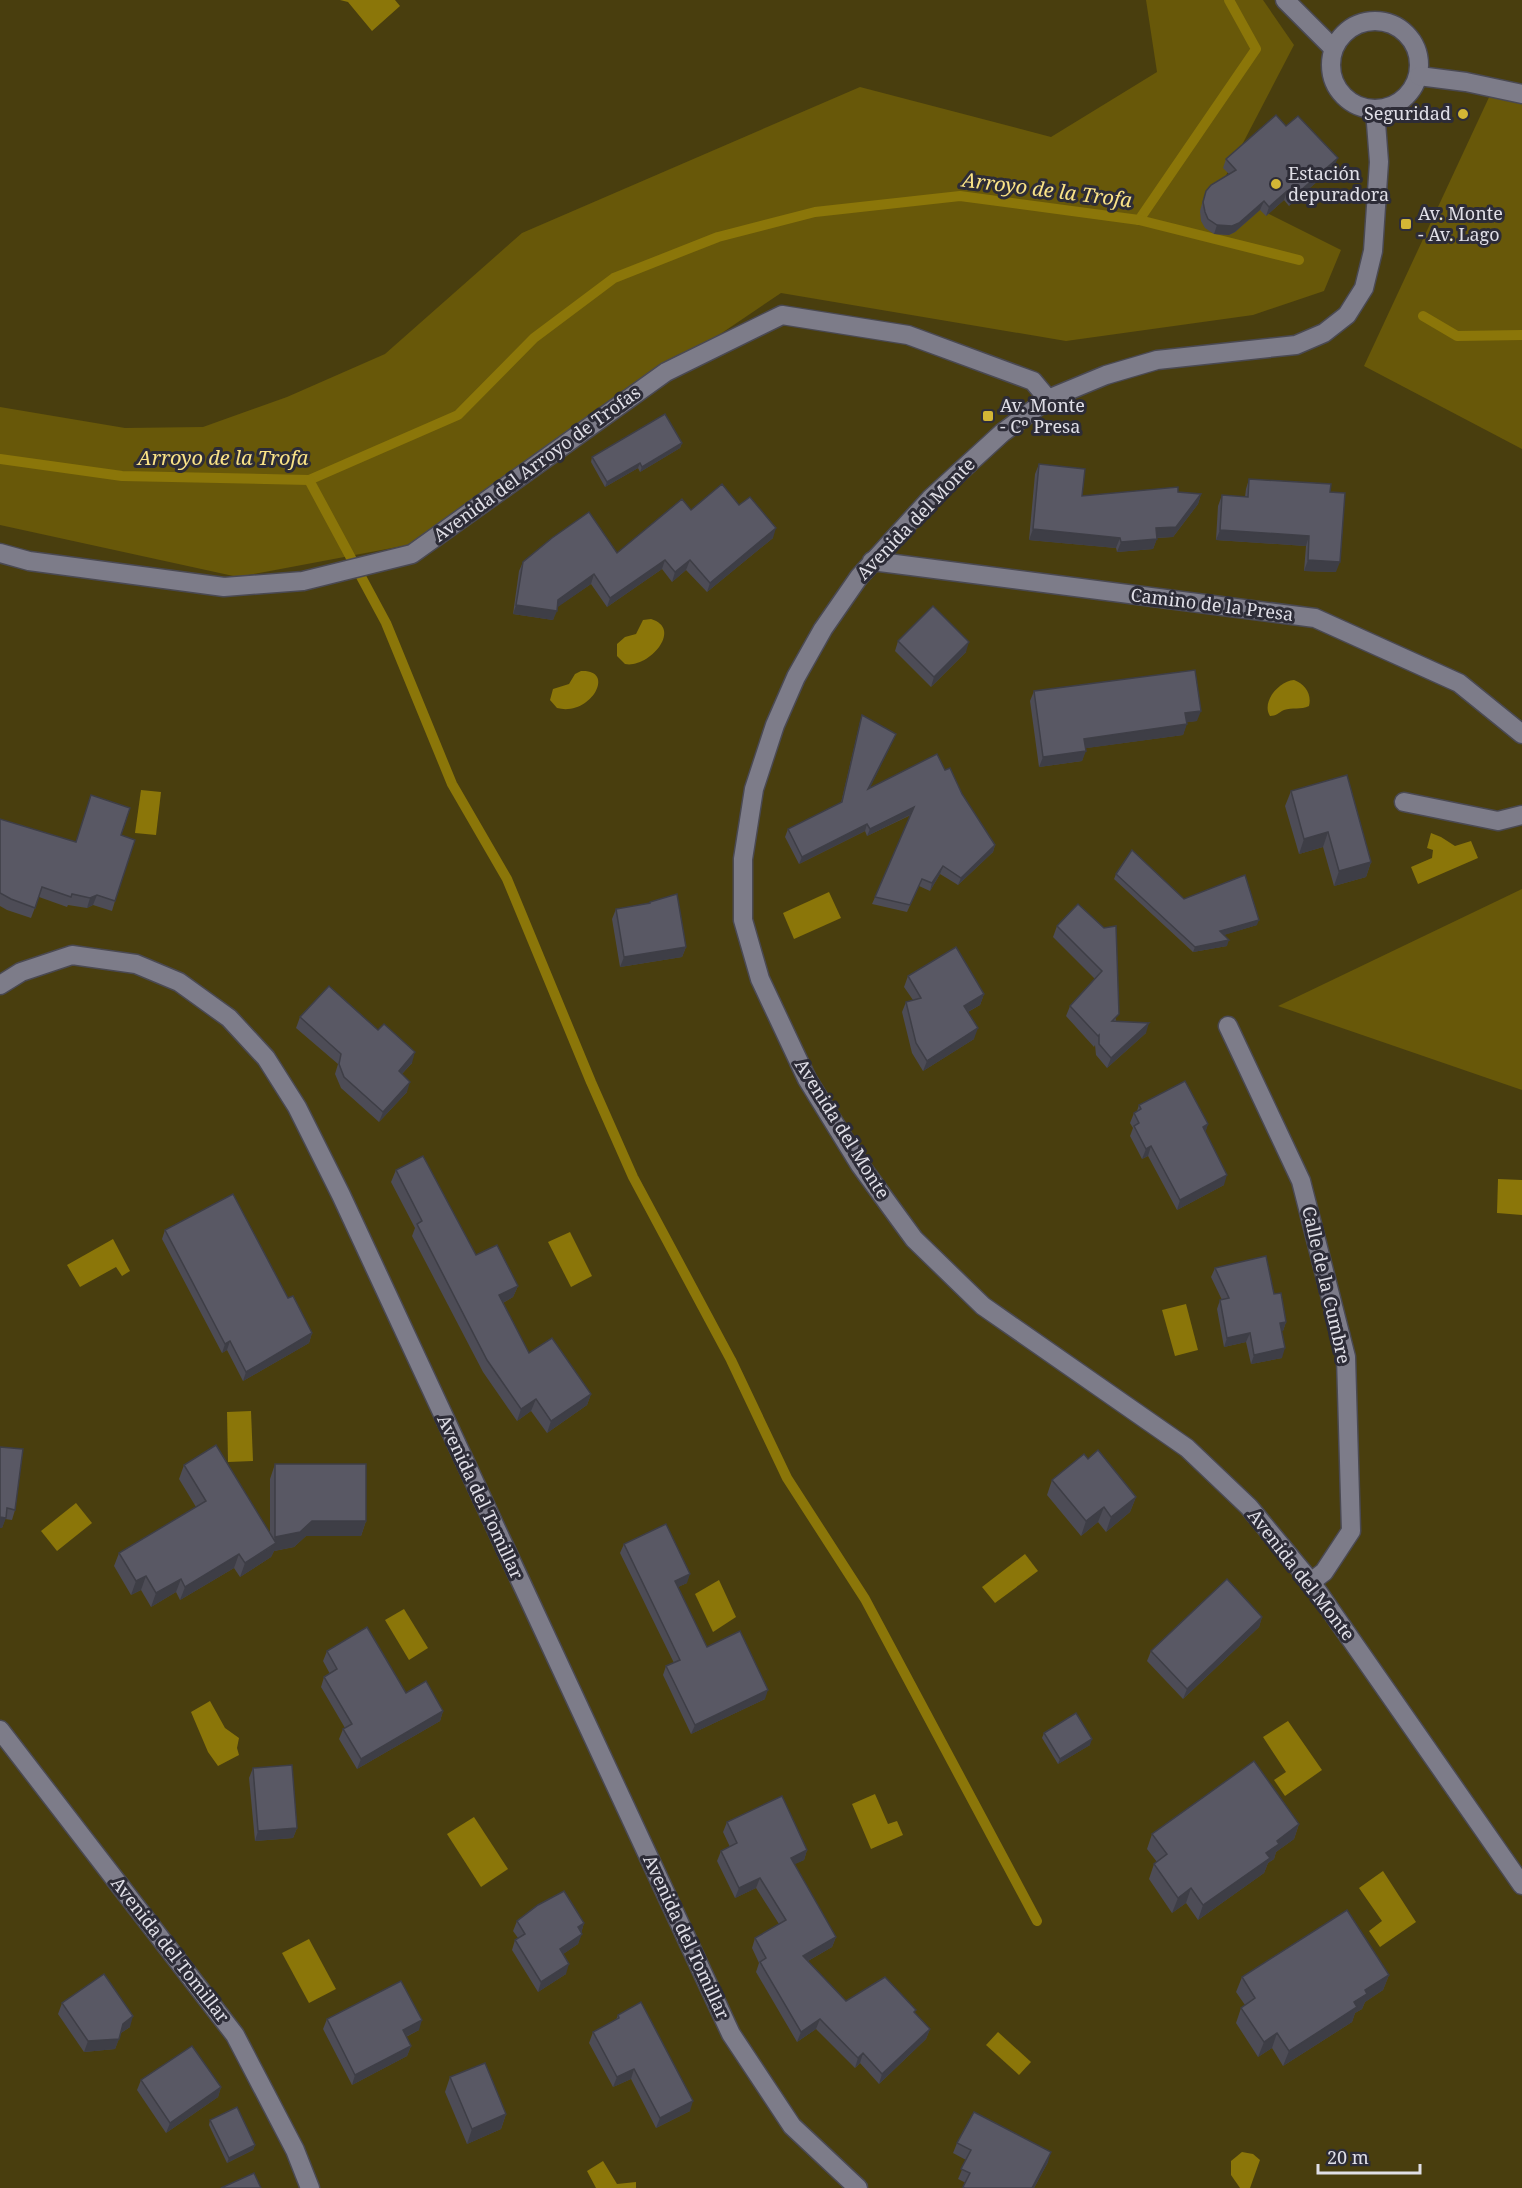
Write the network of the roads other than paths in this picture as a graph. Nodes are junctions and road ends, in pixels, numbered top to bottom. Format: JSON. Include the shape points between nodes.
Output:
{"nodes":[{"id":1,"x":1285,"y":0,"type":"edge"},
{"id":2,"x":1333,"y":48,"type":"junction"},
{"id":3,"x":1419,"y":76,"type":"junction"},
{"id":4,"x":1522,"y":94,"type":"edge"},
{"id":5,"x":1375,"y":111,"type":"junction"},
{"id":6,"x":1048,"y":399,"type":"junction"},
{"id":7,"x":0,"y":553,"type":"edge"},
{"id":8,"x":872,"y":561,"type":"junction"},
{"id":9,"x":1522,"y":734,"type":"edge"},
{"id":10,"x":1404,"y":802,"type":"dead end"},
{"id":11,"x":1522,"y":815,"type":"edge"},
{"id":12,"x":0,"y":985,"type":"edge"},
{"id":13,"x":1228,"y":1026,"type":"dead end"},
{"id":14,"x":1311,"y":1582,"type":"junction"},
{"id":15,"x":0,"y":1730,"type":"edge"},
{"id":16,"x":1522,"y":1885,"type":"edge"},
{"id":17,"x":310,"y":2188,"type":"edge"},
{"id":18,"x":858,"y":2188,"type":"edge"}],
"edges":[{"from":1,"to":2,"type":"street"},
{"from":2,"to":3,"type":"street","via":[[1344,33],[1360,23],[1379,21],[1397,27],[1412,39],[1419,57]]},
{"from":2,"to":5,"type":"street","via":[[1329,66],[1333,83],[1343,98],[1357,107]]},
{"from":3,"to":4,"type":"street"},
{"from":3,"to":5,"type":"street","via":[[1410,94],[1394,106]]},
{"from":5,"to":6,"type":"street","name":"Avenida del Monte","via":[[1379,162],[1373,251],[1364,288],[1347,315],[1324,333],[1296,345],[1157,360],[1106,375]]},
{"from":6,"to":7,"type":"street","name":"Avenida del Arroyo de Trofas","via":[[1033,381],[908,334],[782,315],[666,372],[412,554],[303,581],[225,587],[29,561]]},
{"from":6,"to":8,"type":"street","name":"Avenida del Monte","via":[[1002,433],[930,499]]},
{"from":8,"to":9,"type":"street","name":"Camino de la Presa","via":[[1315,618],[1459,683]]},
{"from":8,"to":14,"type":"street","name":"Avenida del Monte","via":[[829,620],[795,677],[754,789],[743,860],[743,920],[760,979],[807,1079],[860,1165],[914,1239],[983,1306],[1187,1448],[1250,1507]]},
{"from":10,"to":11,"type":"street","via":[[1498,821]]},
{"from":12,"to":18,"type":"street","name":"Avenida del Tomillar","via":[[21,972],[72,956],[136,964],[180,982],[229,1018],[266,1058],[297,1107],[340,1195],[731,2034],[792,2126]]},
{"from":13,"to":14,"type":"street","name":"Calle de la Cumbre","via":[[1301,1181],[1346,1357],[1352,1531],[1324,1572]]},
{"from":14,"to":16,"type":"street","name":"Avenida del Monte"},
{"from":15,"to":17,"type":"street","name":"Avenida del Tomillar","via":[[236,2035],[295,2150]]}]}
